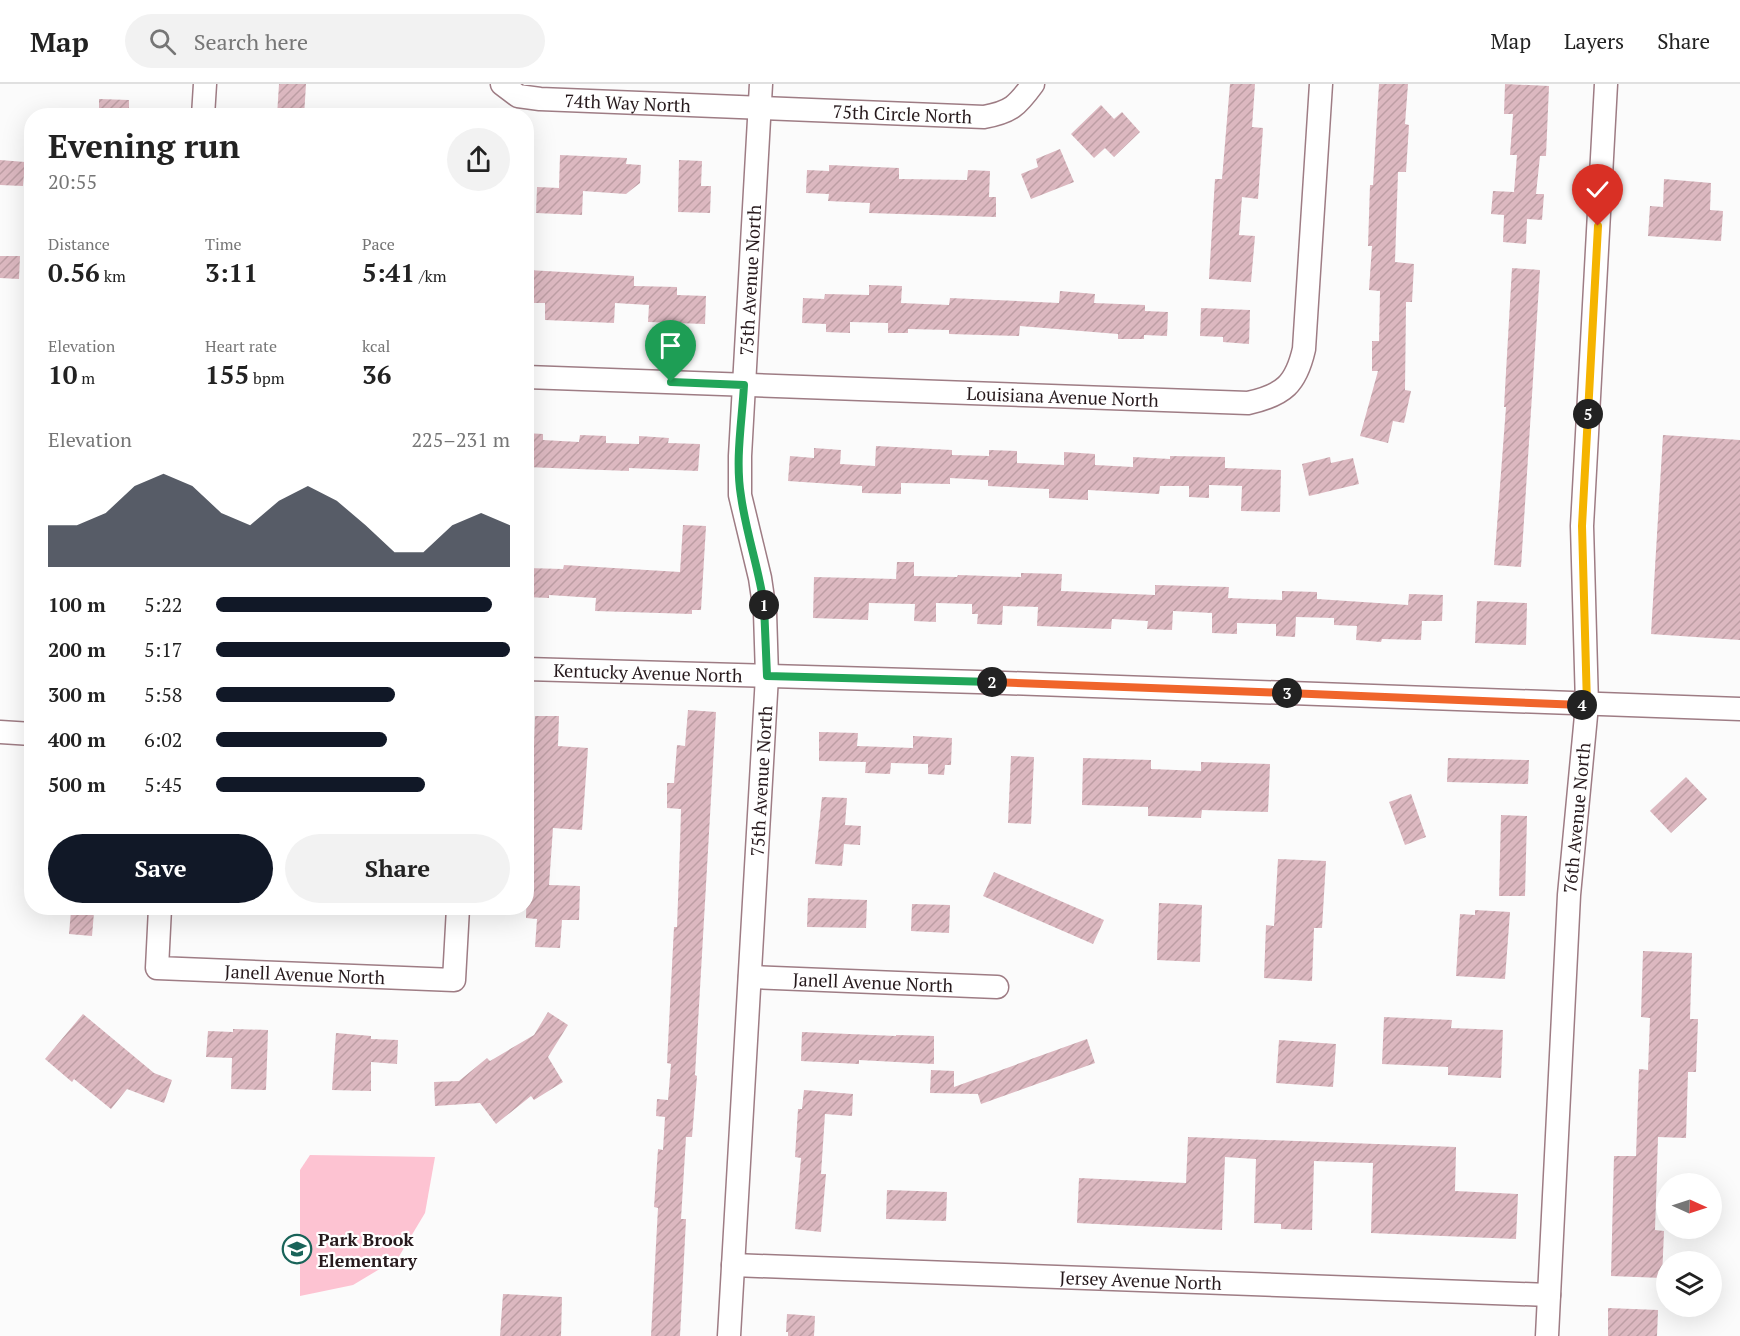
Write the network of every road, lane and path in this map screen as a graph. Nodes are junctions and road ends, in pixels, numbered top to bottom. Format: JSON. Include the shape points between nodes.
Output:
{"nodes":[{"id":1,"x":205,"y":84,"type":"edge"},
{"id":2,"x":502,"y":84,"type":"edge"},
{"id":3,"x":761,"y":84,"type":"edge"},
{"id":4,"x":1033,"y":84,"type":"edge"},
{"id":5,"x":1321,"y":84,"type":"edge"},
{"id":6,"x":1606,"y":84,"type":"edge"},
{"id":7,"x":204,"y":108,"type":"edge"},
{"id":8,"x":759,"y":109,"type":"junction"},
{"id":9,"x":534,"y":377,"type":"edge"},
{"id":10,"x":744,"y":385,"type":"junction"},
{"id":11,"x":534,"y":669,"type":"edge"},
{"id":12,"x":767,"y":676,"type":"junction"},
{"id":13,"x":1587,"y":705,"type":"junction"},
{"id":14,"x":1740,"y":709,"type":"edge"},
{"id":15,"x":0,"y":732,"type":"edge"},
{"id":16,"x":24,"y":734,"type":"edge"},
{"id":17,"x":160,"y":915,"type":"edge"},
{"id":18,"x":458,"y":915,"type":"edge"},
{"id":19,"x":750,"y":978,"type":"junction"},
{"id":20,"x":997,"y":987,"type":"dead end"},
{"id":21,"x":733,"y":1264,"type":"junction"},
{"id":22,"x":1549,"y":1295,"type":"junction"},
{"id":23,"x":729,"y":1336,"type":"edge"},
{"id":24,"x":1547,"y":1336,"type":"edge"}],
"edges":[{"from":1,"to":7,"type":"street"},
{"from":2,"to":8,"type":"street","name":"74th Way North","via":[[518,96],[540,99]]},
{"from":3,"to":8,"type":"street","name":"75th Avenue North"},
{"from":4,"to":8,"type":"street","name":"75th Circle North","via":[[1005,113],[984,117]]},
{"from":5,"to":10,"type":"street","name":"Louisiana Avenue North","via":[[1304,349],[1299,370],[1287,387],[1269,398],[1248,403]]},
{"from":6,"to":13,"type":"street","name":"76th Avenue North","via":[[1582,526]]},
{"from":8,"to":10,"type":"street","name":"75th Avenue North"},
{"from":9,"to":10,"type":"street","name":"Louisiana Avenue North"},
{"from":10,"to":12,"type":"street","name":"75th Avenue North","via":[[740,495],[760,578]]},
{"from":11,"to":12,"type":"street","name":"Kentucky Avenue North"},
{"from":12,"to":13,"type":"street","name":"Kentucky Avenue North"},
{"from":12,"to":19,"type":"street","name":"75th Avenue North"},
{"from":13,"to":14,"type":"street","name":"Kentucky Avenue North"},
{"from":13,"to":22,"type":"street","name":"76th Avenue North","via":[[1569,895]]},
{"from":15,"to":16,"type":"street"},
{"from":17,"to":18,"type":"street","name":"Janell Avenue North","via":[[157,968],[454,980]]},
{"from":19,"to":20,"type":"street","name":"Janell Avenue North"},
{"from":19,"to":21,"type":"street","name":"75th Avenue North"},
{"from":21,"to":22,"type":"street","name":"Jersey Avenue North"},
{"from":21,"to":23,"type":"street","name":"75th Avenue North"},
{"from":22,"to":24,"type":"street","name":"76th Avenue North"}]}
